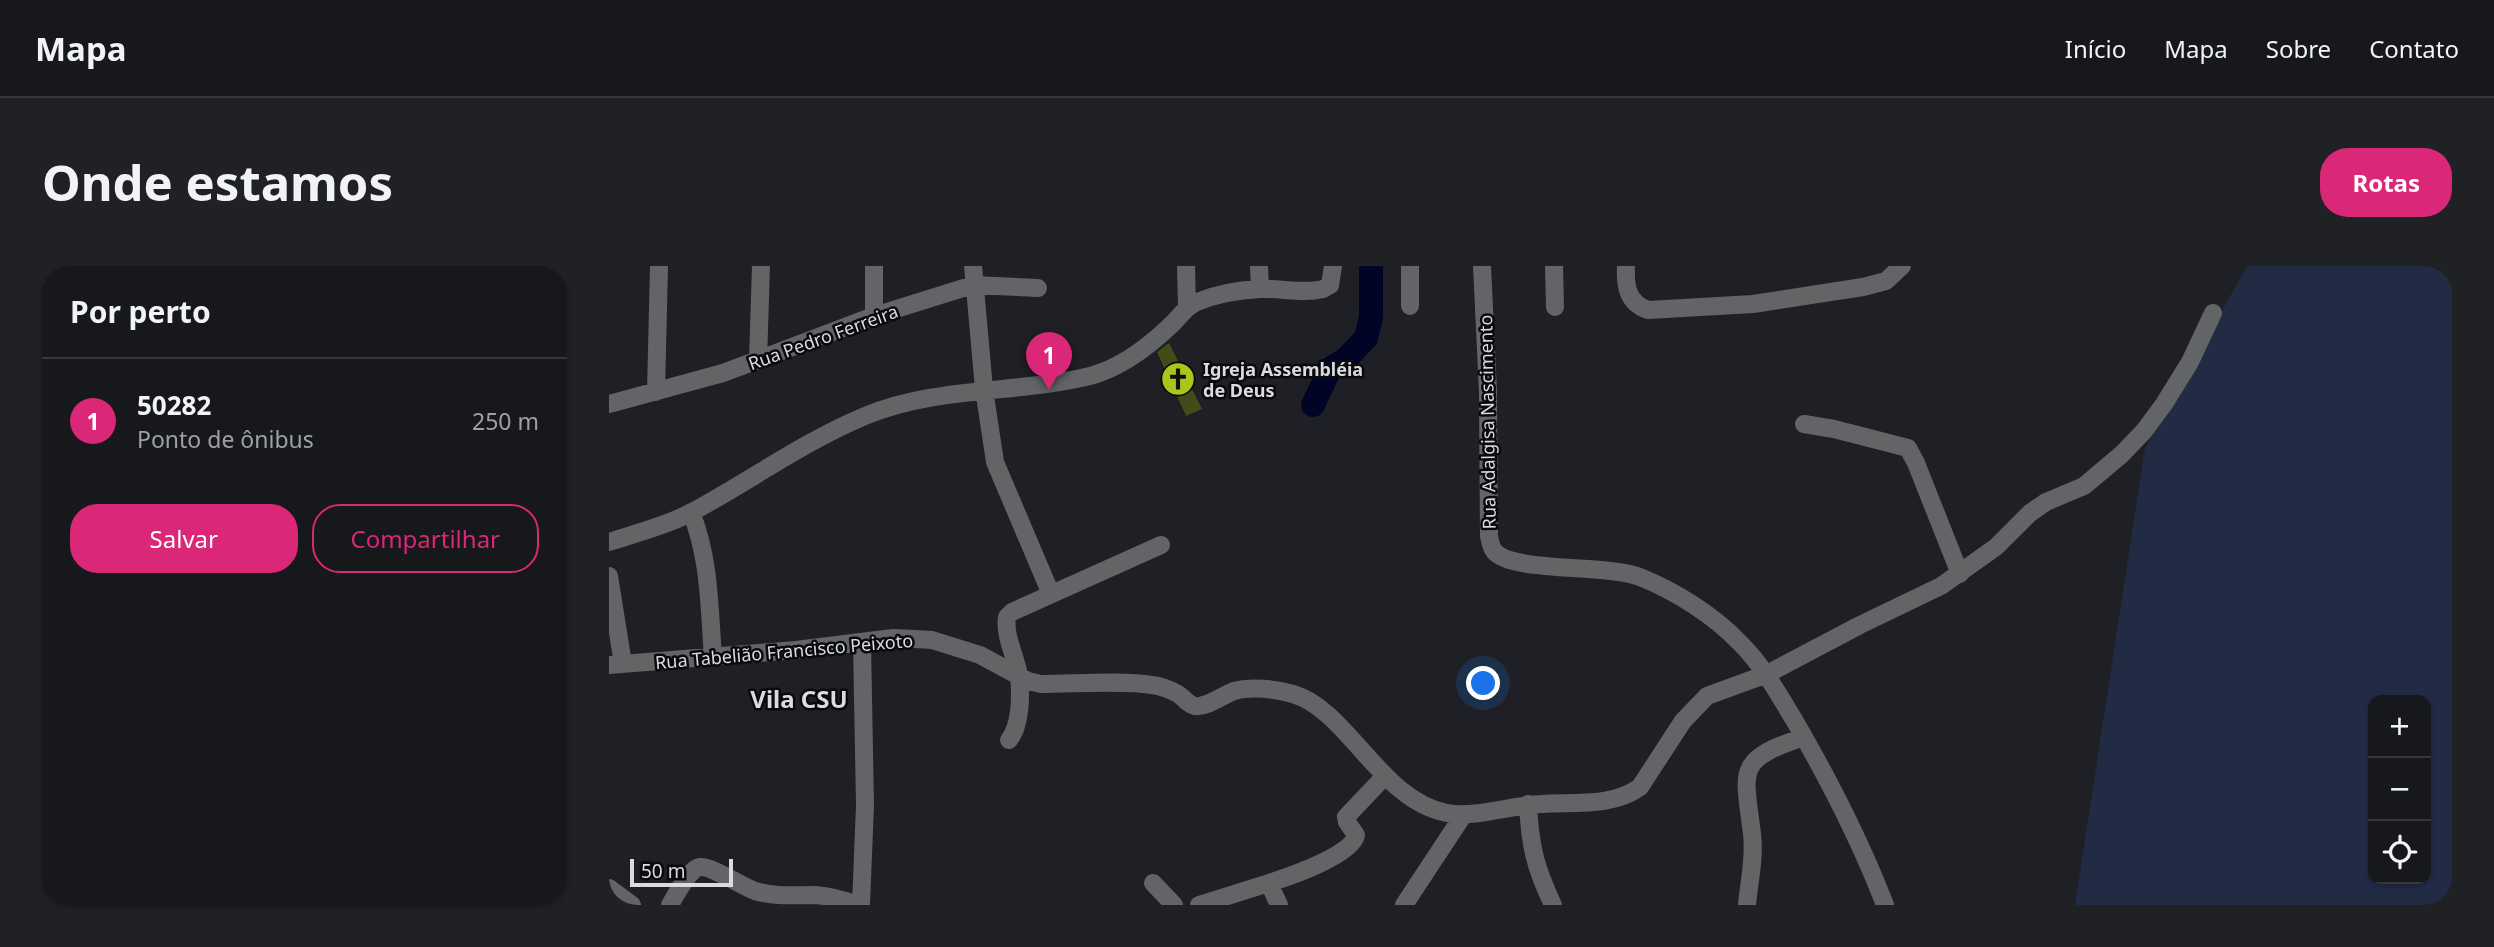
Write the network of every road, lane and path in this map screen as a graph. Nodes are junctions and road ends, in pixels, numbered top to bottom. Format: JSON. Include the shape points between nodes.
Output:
{"nodes":[{"id":1,"x":659,"y":266,"type":"edge"},
{"id":2,"x":761,"y":266,"type":"edge"},
{"id":3,"x":874,"y":266,"type":"edge"},
{"id":4,"x":973,"y":266,"type":"edge"},
{"id":5,"x":1186,"y":266,"type":"edge"},
{"id":6,"x":1259,"y":266,"type":"edge"},
{"id":7,"x":1333,"y":266,"type":"edge"},
{"id":8,"x":1410,"y":266,"type":"edge"},
{"id":9,"x":1482,"y":266,"type":"edge"},
{"id":10,"x":1554,"y":266,"type":"edge"},
{"id":11,"x":1626,"y":266,"type":"edge"},
{"id":12,"x":1902,"y":266,"type":"edge"},
{"id":13,"x":973,"y":285,"type":"junction"},
{"id":14,"x":1038,"y":288,"type":"dead end"},
{"id":15,"x":1259,"y":289,"type":"junction"},
{"id":16,"x":1410,"y":306,"type":"dead end"},
{"id":17,"x":1187,"y":307,"type":"junction"},
{"id":18,"x":1555,"y":307,"type":"dead end"},
{"id":19,"x":2213,"y":313,"type":"dead end"},
{"id":20,"x":874,"y":316,"type":"junction"},
{"id":21,"x":758,"y":361,"type":"junction"},
{"id":22,"x":984,"y":390,"type":"junction"},
{"id":23,"x":656,"y":391,"type":"junction"},
{"id":24,"x":609,"y":404,"type":"edge"},
{"id":25,"x":1804,"y":424,"type":"dead end"},
{"id":26,"x":691,"y":512,"type":"junction"},
{"id":27,"x":609,"y":542,"type":"edge"},
{"id":28,"x":1161,"y":545,"type":"dead end"},
{"id":29,"x":1960,"y":574,"type":"junction"},
{"id":30,"x":609,"y":576,"type":"edge"},
{"id":31,"x":1051,"y":594,"type":"junction"},
{"id":32,"x":862,"y":643,"type":"junction"},
{"id":33,"x":713,"y":656,"type":"junction"},
{"id":34,"x":616,"y":664,"type":"edge"},
{"id":35,"x":1767,"y":674,"type":"junction"},
{"id":36,"x":1019,"y":676,"type":"junction"},
{"id":37,"x":1804,"y":737,"type":"junction"},
{"id":38,"x":1009,"y":740,"type":"dead end"},
{"id":39,"x":1385,"y":776,"type":"junction"},
{"id":40,"x":1528,"y":804,"type":"junction"},
{"id":41,"x":1464,"y":814,"type":"junction"},
{"id":42,"x":1153,"y":883,"type":"dead end"},
{"id":43,"x":1269,"y":883,"type":"junction"},
{"id":44,"x":609,"y":888,"type":"edge"},
{"id":45,"x":632,"y":905,"type":"edge"},
{"id":46,"x":670,"y":905,"type":"edge"},
{"id":47,"x":859,"y":905,"type":"edge"},
{"id":48,"x":1174,"y":905,"type":"edge"},
{"id":49,"x":1199,"y":905,"type":"edge"},
{"id":50,"x":1279,"y":905,"type":"edge"},
{"id":51,"x":1404,"y":905,"type":"edge"},
{"id":52,"x":1553,"y":905,"type":"edge"},
{"id":53,"x":1747,"y":905,"type":"edge"},
{"id":54,"x":1885,"y":905,"type":"edge"}],
"edges":[{"from":1,"to":23,"type":"street"},
{"from":2,"to":21,"type":"street"},
{"from":3,"to":20,"type":"street"},
{"from":4,"to":13,"type":"street"},
{"from":5,"to":17,"type":"street"},
{"from":6,"to":15,"type":"street"},
{"from":7,"to":15,"type":"street","via":[[1330,285],[1316,291]]},
{"from":8,"to":16,"type":"street"},
{"from":9,"to":35,"type":"street","name":"Rua Adalgisa Nascimento","via":[[1489,536],[1495,552],[1529,565],[1607,569],[1641,577],[1730,633]]},
{"from":10,"to":18,"type":"street"},
{"from":11,"to":12,"type":"street","via":[[1626,288],[1648,310],[1753,304],[1863,287],[1885,281]]},
{"from":13,"to":14,"type":"street","name":"Rua Pedro Ferreira"},
{"from":13,"to":20,"type":"street","name":"Rua Pedro Ferreira"},
{"from":13,"to":22,"type":"street"},
{"from":15,"to":17,"type":"street","via":[[1223,294]]},
{"from":17,"to":22,"type":"street","via":[[1131,358],[1103,372]]},
{"from":19,"to":29,"type":"street","name":"Rua Tabelião Francisco Peixoto","via":[[2164,404],[2122,454],[2084,486],[2030,513]]},
{"from":20,"to":21,"type":"street","name":"Rua Pedro Ferreira"},
{"from":21,"to":23,"type":"street","name":"Rua Pedro Ferreira"},
{"from":22,"to":26,"type":"street","via":[[869,414]]},
{"from":22,"to":31,"type":"street","via":[[998,469]]},
{"from":23,"to":24,"type":"street","name":"Rua Pedro Ferreira"},
{"from":25,"to":29,"type":"street","via":[[1908,448]]},
{"from":26,"to":27,"type":"street"},
{"from":26,"to":33,"type":"street","via":[[706,564]]},
{"from":28,"to":31,"type":"street"},
{"from":29,"to":35,"type":"street","name":"Rua Tabelião Francisco Peixoto"},
{"from":30,"to":34,"type":"street"},
{"from":31,"to":36,"type":"street","via":[[1007,617]]},
{"from":32,"to":33,"type":"street","name":"Rua Tabelião Francisco Peixoto"},
{"from":32,"to":36,"type":"street","name":"Rua Tabelião Francisco Peixoto","via":[[893,638],[932,640],[980,655]]},
{"from":32,"to":47,"type":"street","via":[[865,805]]},
{"from":33,"to":34,"type":"street","name":"Rua Tabelião Francisco Peixoto"},
{"from":35,"to":37,"type":"street","name":"Rua Adalgisa Nascimento"},
{"from":35,"to":40,"type":"street","name":"Rua Tabelião Francisco Peixoto","via":[[1699,701],[1633,792],[1612,800]]},
{"from":36,"to":38,"type":"street","via":[[1019,711]]},
{"from":36,"to":39,"type":"street","name":"Rua Tabelião Francisco Peixoto","via":[[1041,684],[1155,685],[1198,706],[1247,689],[1292,694],[1329,717]]},
{"from":37,"to":53,"type":"street","via":[[1767,751],[1753,761],[1746,774],[1753,846]]},
{"from":37,"to":54,"type":"street","name":"Rua Adalgisa Nascimento","via":[[1867,859]]},
{"from":39,"to":41,"type":"street","name":"Rua Tabelião Francisco Peixoto","via":[[1427,806]]},
{"from":39,"to":43,"type":"street","via":[[1346,817],[1356,835],[1353,842],[1317,864]]},
{"from":40,"to":41,"type":"street","name":"Rua Tabelião Francisco Peixoto"},
{"from":40,"to":52,"type":"street","via":[[1532,852]]},
{"from":41,"to":51,"type":"street"},
{"from":42,"to":48,"type":"street"},
{"from":43,"to":49,"type":"street"},
{"from":43,"to":50,"type":"street"},
{"from":44,"to":45,"type":"street"},
{"from":46,"to":47,"type":"street","via":[[691,873],[704,867],[765,894],[815,895]]}]}
